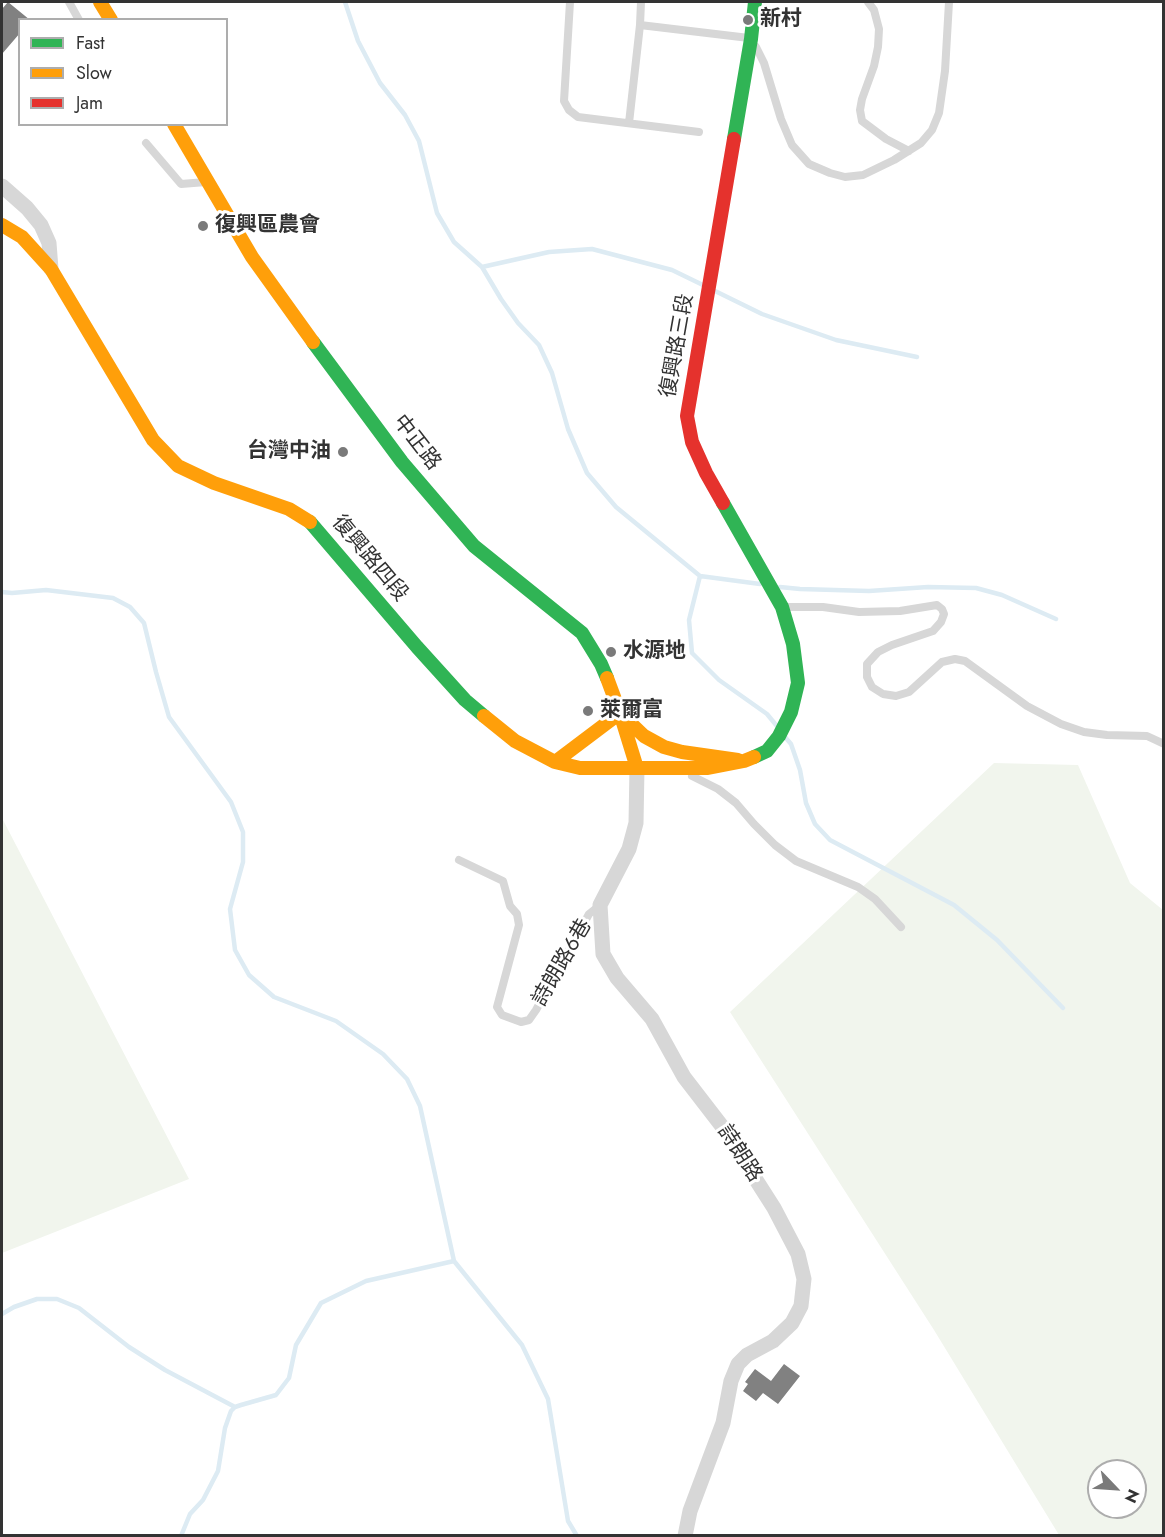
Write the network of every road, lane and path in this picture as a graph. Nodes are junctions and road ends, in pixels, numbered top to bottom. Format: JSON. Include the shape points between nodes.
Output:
{"nodes":[{"id":1,"x":69,"y":2,"type":"edge"},
{"id":2,"x":100,"y":2,"type":"edge"},
{"id":3,"x":570,"y":2,"type":"edge"},
{"id":4,"x":641,"y":2,"type":"edge"},
{"id":5,"x":755,"y":2,"type":"edge"},
{"id":6,"x":868,"y":2,"type":"edge"},
{"id":7,"x":949,"y":2,"type":"edge"},
{"id":8,"x":78,"y":18,"type":"edge"},
{"id":9,"x":110,"y":18,"type":"edge"},
{"id":10,"x":640,"y":25,"type":"junction"},
{"id":11,"x":751,"y":39,"type":"junction"},
{"id":12,"x":629,"y":123,"type":"junction"},
{"id":13,"x":175,"y":126,"type":"edge"},
{"id":14,"x":699,"y":132,"type":"dead end"},
{"id":15,"x":146,"y":143,"type":"dead end"},
{"id":16,"x":909,"y":151,"type":"junction"},
{"id":17,"x":207,"y":182,"type":"junction"},
{"id":18,"x":2,"y":186,"type":"edge"},
{"id":19,"x":2,"y":225,"type":"edge"},
{"id":20,"x":51,"y":269,"type":"junction"},
{"id":21,"x":782,"y":608,"type":"junction"},
{"id":22,"x":620,"y":713,"type":"junction"},
{"id":23,"x":779,"y":736,"type":"joint"},
{"id":24,"x":1164,"y":744,"type":"edge"},
{"id":25,"x":744,"y":760,"type":"junction"},
{"id":26,"x":555,"y":762,"type":"junction"},
{"id":27,"x":637,"y":768,"type":"junction"},
{"id":28,"x":677,"y":768,"type":"junction"},
{"id":29,"x":459,"y":860,"type":"dead end"},
{"id":30,"x":600,"y":905,"type":"junction"},
{"id":31,"x":901,"y":927,"type":"dead end"},
{"id":32,"x":685,"y":1536,"type":"edge"}],
"edges":[{"from":1,"to":8,"type":"lane"},
{"from":2,"to":9,"type":"main road"},
{"from":3,"to":12,"type":"lane","via":[[564,101],[578,117]]},
{"from":4,"to":10,"type":"lane"},
{"from":5,"to":11,"type":"main road","name":"復興路三段"},
{"from":6,"to":16,"type":"lane","via":[[879,28],[879,47],[862,99],[862,121]]},
{"from":7,"to":16,"type":"lane","via":[[939,113],[932,130]]},
{"from":10,"to":11,"type":"lane"},
{"from":10,"to":12,"type":"lane"},
{"from":11,"to":16,"type":"lane","via":[[764,63],[792,145],[809,164],[845,177],[863,175]]},
{"from":11,"to":21,"type":"main road","name":"復興路三段","via":[[687,416],[692,442],[706,472]]},
{"from":12,"to":14,"type":"lane"},
{"from":13,"to":17,"type":"main road","name":"中正路"},
{"from":15,"to":17,"type":"lane","via":[[181,184]]},
{"from":17,"to":22,"type":"main road","name":"中正路","via":[[252,257],[402,462],[474,546],[582,633],[601,664]]},
{"from":18,"to":20,"type":"street","via":[[41,225],[49,243]]},
{"from":19,"to":20,"type":"main road","name":"復興路四段","via":[[22,237]]},
{"from":20,"to":26,"type":"main road","name":"復興路四段","via":[[153,440],[178,466],[289,509],[310,522],[465,700],[515,741]]},
{"from":21,"to":23,"type":"main road","name":"復興路三段","via":[[793,644],[798,683],[791,712]]},
{"from":21,"to":24,"type":"lane","via":[[823,607],[859,612],[937,605],[945,614],[933,631],[885,648],[867,664],[872,687],[896,696],[909,692],[942,662],[955,658],[1061,724],[1084,732],[1147,736]]},
{"from":22,"to":25,"type":"main road","via":[[644,736],[664,747]]},
{"from":22,"to":26,"type":"main road"},
{"from":22,"to":27,"type":"main road","name":"中正路"},
{"from":23,"to":25,"type":"main road","name":"復興路四段","via":[[766,751]]},
{"from":25,"to":28,"type":"main road","name":"復興路四段","via":[[708,768]]},
{"from":26,"to":27,"type":"main road","name":"復興路四段","via":[[580,768]]},
{"from":27,"to":28,"type":"main road","name":"復興路四段"},
{"from":27,"to":30,"type":"street","via":[[636,823],[629,849]]},
{"from":28,"to":31,"type":"lane","via":[[736,803],[796,861],[858,887],[876,899]]},
{"from":29,"to":30,"type":"lane","name":"詩朗路6巷","via":[[503,881],[510,906],[517,914],[519,925],[497,1007],[502,1015],[521,1022],[529,1020],[536,1010],[590,914]]},
{"from":30,"to":32,"type":"street","name":"詩朗路","via":[[603,954],[617,978],[652,1019],[684,1077],[721,1125],[774,1208],[798,1254],[804,1279],[801,1306],[792,1323],[738,1364],[723,1423],[690,1511]]}]}
